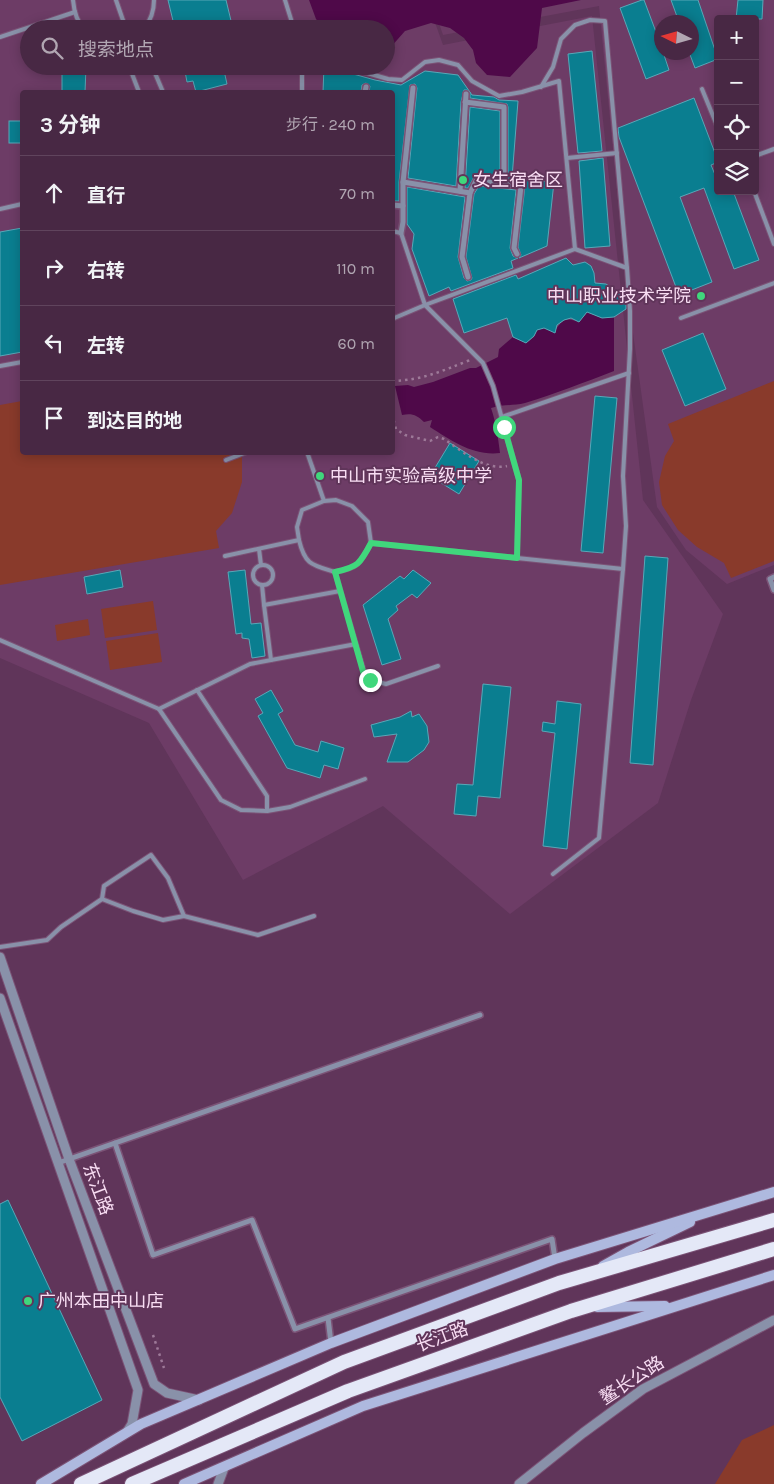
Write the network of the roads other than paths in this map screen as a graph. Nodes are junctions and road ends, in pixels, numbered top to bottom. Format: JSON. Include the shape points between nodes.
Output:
{"nodes":[{"id":1,"x":73,"y":0,"type":"edge"},
{"id":2,"x":116,"y":0,"type":"edge"},
{"id":3,"x":154,"y":0,"type":"edge"},
{"id":4,"x":284,"y":0,"type":"edge"},
{"id":5,"x":74,"y":12,"type":"junction"},
{"id":6,"x":49,"y":20,"type":"edge"},
{"id":7,"x":79,"y":20,"type":"edge"},
{"id":8,"x":123,"y":20,"type":"edge"},
{"id":9,"x":151,"y":20,"type":"edge"},
{"id":10,"x":291,"y":20,"type":"edge"},
{"id":11,"x":20,"y":30,"type":"edge"},
{"id":12,"x":0,"y":36,"type":"edge"},
{"id":13,"x":132,"y":75,"type":"edge"},
{"id":14,"x":156,"y":75,"type":"edge"},
{"id":15,"x":302,"y":75,"type":"edge"},
{"id":16,"x":374,"y":75,"type":"edge"},
{"id":17,"x":541,"y":87,"type":"junction"},
{"id":18,"x":414,"y":88,"type":"dead end"},
{"id":19,"x":138,"y":90,"type":"edge"},
{"id":20,"x":162,"y":90,"type":"edge"},
{"id":21,"x":302,"y":90,"type":"edge"},
{"id":22,"x":702,"y":90,"type":"dead end"},
{"id":23,"x":466,"y":94,"type":"dead end"},
{"id":24,"x":465,"y":102,"type":"junction"},
{"id":25,"x":714,"y":118,"type":"edge"},
{"id":26,"x":774,"y":149,"type":"edge"},
{"id":27,"x":617,"y":153,"type":"junction"},
{"id":28,"x":759,"y":155,"type":"edge"},
{"id":29,"x":567,"y":158,"type":"junction"},
{"id":30,"x":403,"y":182,"type":"junction"},
{"id":31,"x":504,"y":184,"type":"junction"},
{"id":32,"x":460,"y":191,"type":"junction"},
{"id":33,"x":470,"y":193,"type":"junction"},
{"id":34,"x":756,"y":195,"type":"edge"},
{"id":35,"x":20,"y":204,"type":"edge"},
{"id":36,"x":395,"y":205,"type":"edge"},
{"id":37,"x":403,"y":206,"type":"junction"},
{"id":38,"x":0,"y":209,"type":"edge"},
{"id":39,"x":395,"y":232,"type":"edge"},
{"id":40,"x":401,"y":233,"type":"junction"},
{"id":41,"x":774,"y":244,"type":"edge"},
{"id":42,"x":575,"y":249,"type":"junction"},
{"id":43,"x":517,"y":254,"type":"dead end"},
{"id":44,"x":627,"y":268,"type":"junction"},
{"id":45,"x":468,"y":277,"type":"dead end"},
{"id":46,"x":774,"y":283,"type":"edge"},
{"id":47,"x":425,"y":305,"type":"junction"},
{"id":48,"x":395,"y":318,"type":"edge"},
{"id":49,"x":681,"y":318,"type":"dead end"},
{"id":50,"x":20,"y":362,"type":"edge"},
{"id":51,"x":0,"y":366,"type":"edge"},
{"id":52,"x":629,"y":373,"type":"junction"},
{"id":53,"x":502,"y":417,"type":"junction"},
{"id":54,"x":239,"y":455,"type":"edge"},
{"id":55,"x":308,"y":455,"type":"edge"},
{"id":56,"x":226,"y":460,"type":"dead end"},
{"id":57,"x":324,"y":501,"type":"junction"},
{"id":58,"x":299,"y":540,"type":"junction"},
{"id":59,"x":371,"y":543,"type":"junction"},
{"id":60,"x":259,"y":548,"type":"junction"},
{"id":61,"x":225,"y":556,"type":"dead end"},
{"id":62,"x":517,"y":558,"type":"junction"},
{"id":63,"x":262,"y":565,"type":"junction"},
{"id":64,"x":623,"y":569,"type":"junction"},
{"id":65,"x":335,"y":572,"type":"junction"},
{"id":66,"x":774,"y":577,"type":"edge"},
{"id":67,"x":262,"y":585,"type":"junction"},
{"id":68,"x":774,"y":590,"type":"edge"},
{"id":69,"x":340,"y":591,"type":"junction"},
{"id":70,"x":264,"y":605,"type":"junction"},
{"id":71,"x":0,"y":640,"type":"edge"},
{"id":72,"x":356,"y":644,"type":"junction"},
{"id":73,"x":271,"y":660,"type":"junction"},
{"id":74,"x":438,"y":666,"type":"dead end"},
{"id":75,"x":198,"y":690,"type":"junction"},
{"id":76,"x":159,"y":709,"type":"junction"},
{"id":77,"x":365,"y":779,"type":"dead end"},
{"id":78,"x":268,"y":811,"type":"junction"},
{"id":79,"x":553,"y":874,"type":"dead end"},
{"id":80,"x":102,"y":899,"type":"junction"},
{"id":81,"x":184,"y":916,"type":"junction"},
{"id":82,"x":314,"y":916,"type":"dead end"},
{"id":83,"x":0,"y":947,"type":"edge"},
{"id":84,"x":0,"y":957,"type":"edge"},
{"id":85,"x":0,"y":998,"type":"edge"},
{"id":86,"x":480,"y":1015,"type":"dead end"},
{"id":87,"x":115,"y":1143,"type":"junction"},
{"id":88,"x":69,"y":1159,"type":"junction"},
{"id":89,"x":58,"y":1163,"type":"junction"},
{"id":90,"x":774,"y":1192,"type":"edge"},
{"id":91,"x":713,"y":1210,"type":"junction"},
{"id":92,"x":774,"y":1220,"type":"edge"},
{"id":93,"x":774,"y":1249,"type":"edge"},
{"id":94,"x":555,"y":1259,"type":"junction"},
{"id":95,"x":588,"y":1275,"type":"junction"},
{"id":96,"x":774,"y":1275,"type":"edge"},
{"id":97,"x":675,"y":1306,"type":"junction"},
{"id":98,"x":581,"y":1308,"type":"junction"},
{"id":99,"x":328,"y":1318,"type":"junction"},
{"id":100,"x":774,"y":1320,"type":"edge"},
{"id":101,"x":331,"y":1343,"type":"junction"},
{"id":102,"x":199,"y":1400,"type":"junction"},
{"id":103,"x":126,"y":1434,"type":"junction"},
{"id":104,"x":224,"y":1468,"type":"junction"},
{"id":105,"x":41,"y":1484,"type":"edge"},
{"id":106,"x":81,"y":1484,"type":"edge"},
{"id":107,"x":132,"y":1484,"type":"edge"},
{"id":108,"x":184,"y":1484,"type":"edge"},
{"id":109,"x":218,"y":1484,"type":"edge"},
{"id":110,"x":519,"y":1484,"type":"edge"}],
"edges":[{"from":1,"to":5,"type":"lane"},
{"from":2,"to":8,"type":"lane"},
{"from":3,"to":9,"type":"lane"},
{"from":4,"to":10,"type":"lane"},
{"from":5,"to":6,"type":"lane"},
{"from":5,"to":7,"type":"lane"},
{"from":11,"to":12,"type":"lane"},
{"from":13,"to":19,"type":"lane"},
{"from":14,"to":20,"type":"lane"},
{"from":15,"to":21,"type":"lane"},
{"from":16,"to":17,"type":"lane","via":[[402,80],[425,62],[439,60],[458,65],[472,81],[499,96]]},
{"from":17,"to":27,"type":"lane","via":[[561,39],[575,25],[590,20],[606,21]]},
{"from":17,"to":29,"type":"lane","via":[[560,81]]},
{"from":18,"to":30,"type":"street"},
{"from":22,"to":25,"type":"lane"},
{"from":23,"to":24,"type":"street"},
{"from":24,"to":31,"type":"street","via":[[504,107]]},
{"from":24,"to":32,"type":"street"},
{"from":26,"to":28,"type":"lane"},
{"from":27,"to":29,"type":"lane"},
{"from":27,"to":44,"type":"lane"},
{"from":29,"to":42,"type":"lane"},
{"from":30,"to":32,"type":"street"},
{"from":30,"to":37,"type":"street"},
{"from":31,"to":33,"type":"street","via":[[476,181]]},
{"from":31,"to":43,"type":"street","via":[[521,186],[514,248]]},
{"from":32,"to":33,"type":"street"},
{"from":33,"to":45,"type":"street","via":[[462,257]]},
{"from":34,"to":41,"type":"lane"},
{"from":35,"to":38,"type":"lane"},
{"from":36,"to":37,"type":"street"},
{"from":37,"to":40,"type":"street"},
{"from":39,"to":40,"type":"lane"},
{"from":40,"to":47,"type":"lane"},
{"from":42,"to":44,"type":"lane"},
{"from":42,"to":47,"type":"lane"},
{"from":44,"to":52,"type":"lane"},
{"from":46,"to":49,"type":"lane"},
{"from":47,"to":48,"type":"lane"},
{"from":47,"to":53,"type":"lane","via":[[483,363]]},
{"from":50,"to":51,"type":"lane"},
{"from":52,"to":53,"type":"lane"},
{"from":52,"to":64,"type":"lane","via":[[623,476],[626,526]]},
{"from":53,"to":62,"type":"lane","via":[[519,480]]},
{"from":54,"to":56,"type":"lane"},
{"from":55,"to":57,"type":"lane"},
{"from":57,"to":58,"type":"lane","via":[[302,510],[297,527]]},
{"from":57,"to":59,"type":"lane","via":[[336,500],[352,506],[368,522]]},
{"from":58,"to":60,"type":"lane"},
{"from":58,"to":65,"type":"lane","via":[[302,554],[312,565]]},
{"from":59,"to":62,"type":"lane"},
{"from":59,"to":65,"type":"lane","via":[[363,558],[351,569]]},
{"from":60,"to":61,"type":"lane"},
{"from":60,"to":63,"type":"lane"},
{"from":62,"to":64,"type":"lane"},
{"from":63,"to":67,"type":"lane","via":[[253,576]]},
{"from":63,"to":67,"type":"lane","via":[[269,567],[274,575],[269,584]]},
{"from":64,"to":79,"type":"lane","via":[[599,838]]},
{"from":65,"to":69,"type":"lane"},
{"from":66,"to":68,"type":"street","via":[[770,579]]},
{"from":67,"to":70,"type":"lane"},
{"from":69,"to":70,"type":"lane"},
{"from":69,"to":72,"type":"lane"},
{"from":70,"to":73,"type":"lane"},
{"from":71,"to":76,"type":"lane"},
{"from":72,"to":73,"type":"lane"},
{"from":72,"to":74,"type":"lane","via":[[364,675],[370,680],[386,684]]},
{"from":73,"to":75,"type":"lane","via":[[250,664]]},
{"from":75,"to":76,"type":"lane"},
{"from":75,"to":78,"type":"lane","via":[[267,796]]},
{"from":76,"to":78,"type":"lane","via":[[221,800],[241,810]]},
{"from":77,"to":78,"type":"lane","via":[[290,807]]},
{"from":80,"to":81,"type":"lane","via":[[163,920]]},
{"from":80,"to":81,"type":"lane","via":[[104,886],[151,855],[168,878]]},
{"from":80,"to":83,"type":"lane","via":[[47,940]]},
{"from":81,"to":82,"type":"lane","via":[[258,935]]},
{"from":84,"to":88,"type":"street","name":"东江路"},
{"from":85,"to":89,"type":"street","name":"东江路"},
{"from":86,"to":87,"type":"street"},
{"from":87,"to":88,"type":"street"},
{"from":87,"to":99,"type":"street","via":[[153,1255],[252,1220],[295,1329]]},
{"from":88,"to":89,"type":"street"},
{"from":88,"to":102,"type":"street","name":"东江路","via":[[154,1384],[167,1393]]},
{"from":89,"to":103,"type":"street","name":"东江路","via":[[138,1390],[132,1424]]},
{"from":90,"to":91,"type":"main road","name":"长江路"},
{"from":91,"to":94,"type":"main road","name":"长江路"},
{"from":91,"to":95,"type":"main road","name":"长江路"},
{"from":92,"to":95,"type":"highway","name":"长江路"},
{"from":93,"to":98,"type":"highway","name":"长江路"},
{"from":94,"to":99,"type":"street","via":[[552,1239]]},
{"from":94,"to":101,"type":"main road","name":"长江路"},
{"from":95,"to":106,"type":"highway","name":"长江路","via":[[344,1362]]},
{"from":96,"to":97,"type":"main road"},
{"from":97,"to":98,"type":"main road"},
{"from":97,"to":104,"type":"main road","via":[[364,1406]]},
{"from":98,"to":107,"type":"highway","name":"长江路","via":[[348,1391]]},
{"from":99,"to":101,"type":"street"},
{"from":100,"to":110,"type":"street","name":"鳌长公路","via":[[643,1389]]},
{"from":101,"to":102,"type":"main road","name":"长江路"},
{"from":102,"to":103,"type":"main road","name":"长江路","via":[[141,1424]]},
{"from":103,"to":105,"type":"main road"},
{"from":104,"to":108,"type":"main road"},
{"from":104,"to":109,"type":"street"}]}
